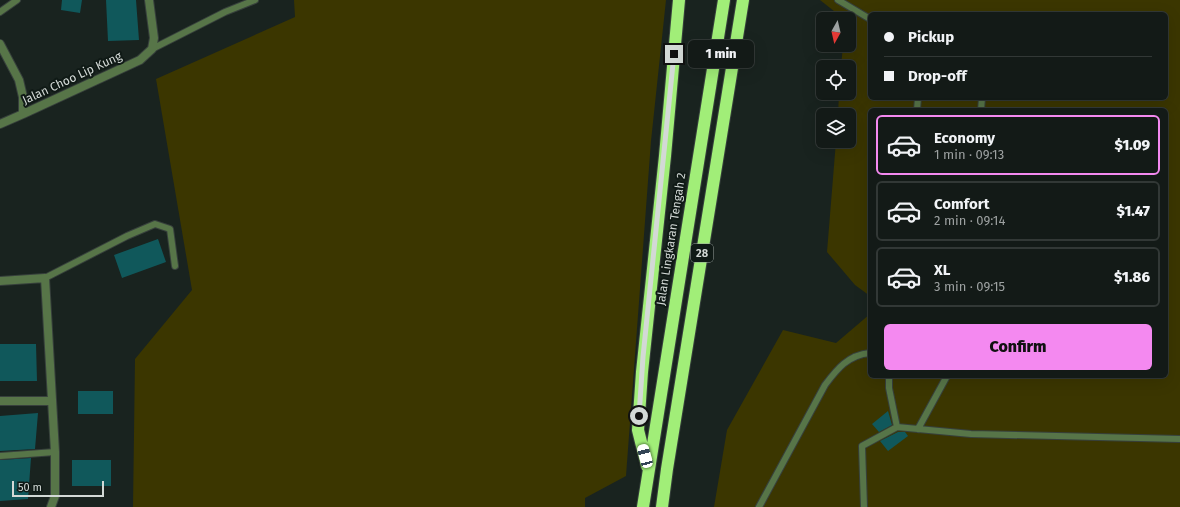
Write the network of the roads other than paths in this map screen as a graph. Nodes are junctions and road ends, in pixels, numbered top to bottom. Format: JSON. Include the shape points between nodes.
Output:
{"nodes":[{"id":1,"x":17,"y":0,"type":"edge"},
{"id":2,"x":149,"y":0,"type":"edge"},
{"id":3,"x":254,"y":0,"type":"edge"},
{"id":4,"x":679,"y":0,"type":"edge"},
{"id":5,"x":724,"y":0,"type":"edge"},
{"id":6,"x":743,"y":0,"type":"edge"},
{"id":7,"x":838,"y":0,"type":"edge"},
{"id":8,"x":0,"y":12,"type":"edge"},
{"id":9,"x":868,"y":19,"type":"edge"},
{"id":10,"x":0,"y":44,"type":"edge"},
{"id":11,"x":152,"y":49,"type":"junction"},
{"id":12,"x":23,"y":114,"type":"junction"},
{"id":13,"x":0,"y":124,"type":"edge"},
{"id":14,"x":175,"y":266,"type":"dead end"},
{"id":15,"x":45,"y":278,"type":"junction"},
{"id":16,"x":0,"y":281,"type":"edge"},
{"id":17,"x":868,"y":354,"type":"edge"},
{"id":18,"x":889,"y":378,"type":"edge"},
{"id":19,"x":946,"y":378,"type":"edge"},
{"id":20,"x":0,"y":401,"type":"edge"},
{"id":21,"x":51,"y":401,"type":"junction"},
{"id":22,"x":897,"y":427,"type":"junction"},
{"id":23,"x":918,"y":429,"type":"junction"},
{"id":24,"x":1180,"y":439,"type":"edge"},
{"id":25,"x":55,"y":452,"type":"junction"},
{"id":26,"x":0,"y":456,"type":"edge"},
{"id":27,"x":648,"y":470,"type":"junction"},
{"id":28,"x":51,"y":507,"type":"edge"},
{"id":29,"x":643,"y":507,"type":"edge"},
{"id":30,"x":662,"y":507,"type":"edge"},
{"id":31,"x":759,"y":507,"type":"edge"},
{"id":32,"x":864,"y":507,"type":"edge"}],
"edges":[{"from":1,"to":8,"type":"lane"},
{"from":2,"to":11,"type":"street","via":[[154,38]]},
{"from":3,"to":11,"type":"lane"},
{"from":4,"to":27,"type":"highway","via":[[638,430]]},
{"from":5,"to":27,"type":"highway","name":"Jalan Lingkaran Tengah 2","number":"28"},
{"from":6,"to":30,"type":"highway","number":"28"},
{"from":7,"to":9,"type":"lane"},
{"from":10,"to":12,"type":"street","name":"Jalan Choo Lip Kung","via":[[19,80]]},
{"from":11,"to":12,"type":"street","name":"Jalan Choo Lip Kung","via":[[140,60]]},
{"from":12,"to":13,"type":"street"},
{"from":14,"to":15,"type":"lane","via":[[170,229],[155,224]]},
{"from":15,"to":16,"type":"street"},
{"from":15,"to":21,"type":"street"},
{"from":17,"to":31,"type":"lane","via":[[837,368],[825,385]]},
{"from":18,"to":22,"type":"lane"},
{"from":19,"to":23,"type":"lane"},
{"from":20,"to":21,"type":"street"},
{"from":21,"to":25,"type":"street"},
{"from":22,"to":23,"type":"lane"},
{"from":22,"to":32,"type":"lane","via":[[862,446]]},
{"from":23,"to":24,"type":"lane","via":[[971,434]]},
{"from":25,"to":26,"type":"lane"},
{"from":25,"to":28,"type":"street","via":[[55,496]]},
{"from":27,"to":29,"type":"highway","name":"Jalan Lingkaran Tengah 2","number":"28"}]}
